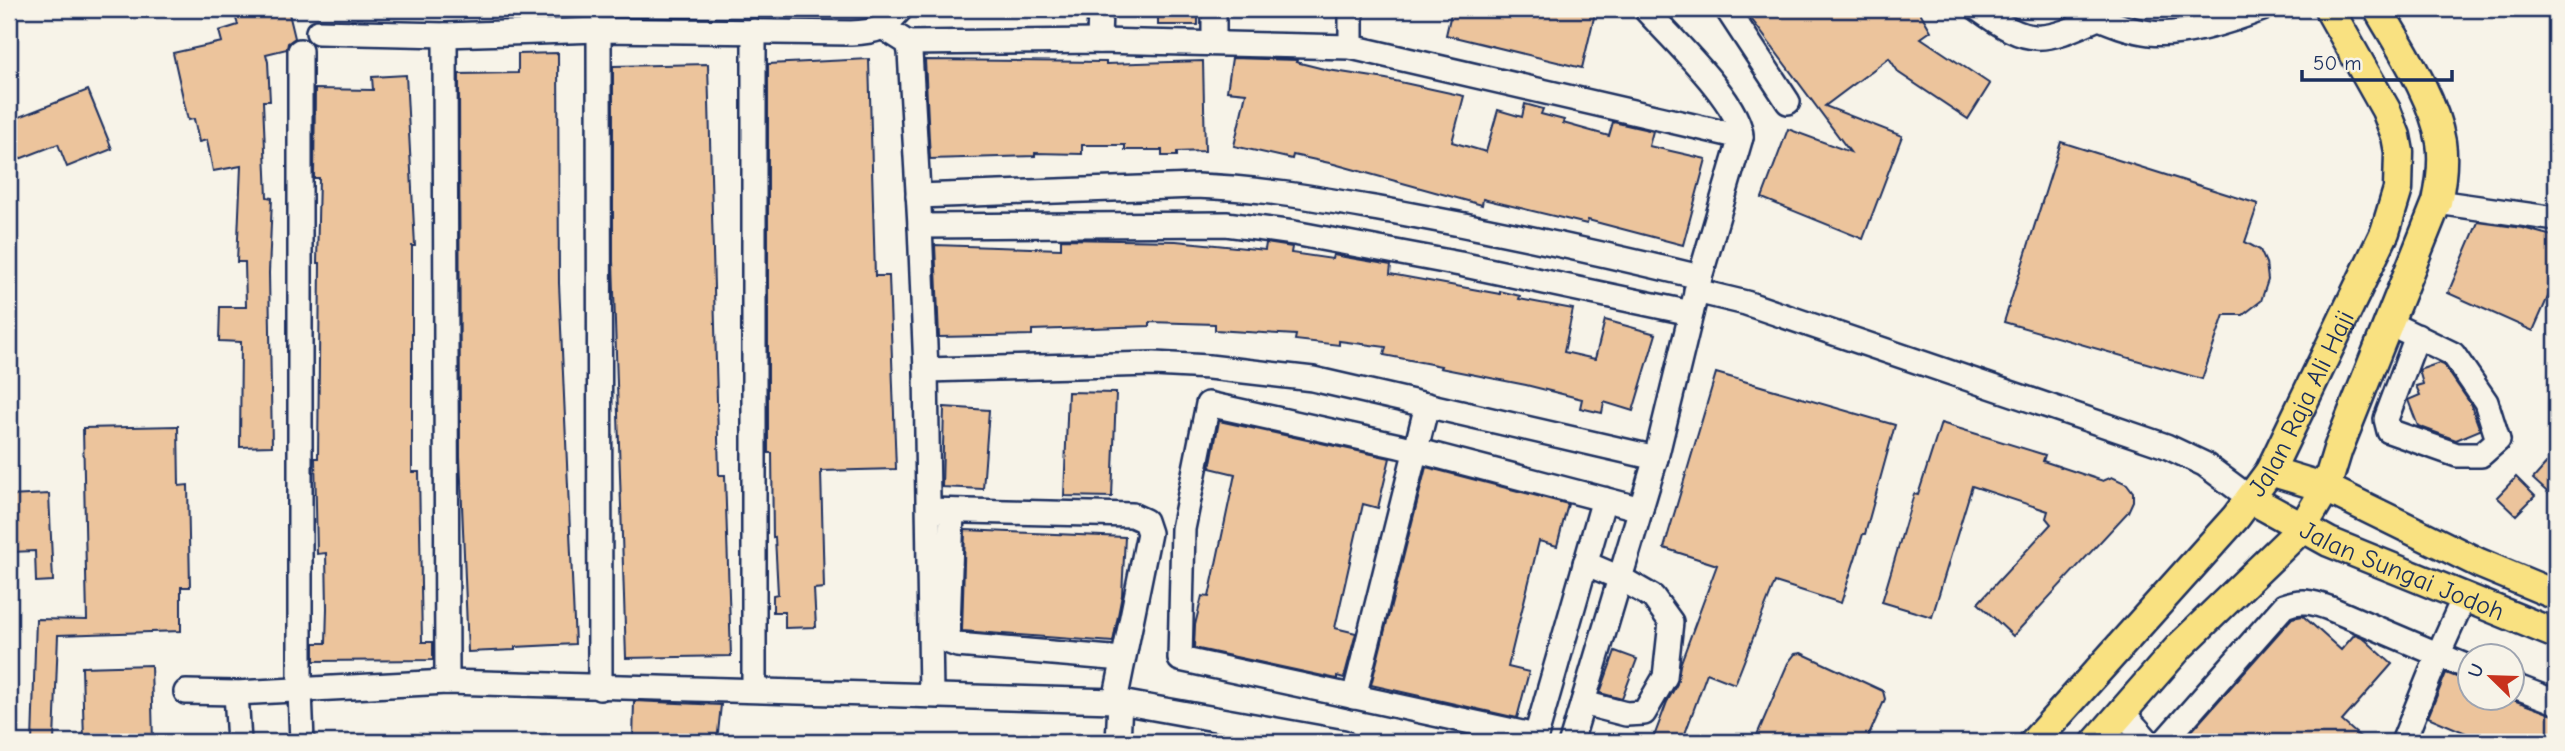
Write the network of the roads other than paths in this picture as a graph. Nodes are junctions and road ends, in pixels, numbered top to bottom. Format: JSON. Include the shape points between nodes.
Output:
{"nodes":[{"id":1,"x":901,"y":9,"type":"edge"},
{"id":2,"x":1100,"y":9,"type":"edge"},
{"id":3,"x":1214,"y":9,"type":"edge"},
{"id":4,"x":1351,"y":9,"type":"edge"},
{"id":5,"x":1727,"y":9,"type":"edge"},
{"id":6,"x":1978,"y":9,"type":"edge"},
{"id":7,"x":2077,"y":9,"type":"edge"},
{"id":8,"x":2262,"y":9,"type":"edge"},
{"id":9,"x":2329,"y":9,"type":"edge"},
{"id":10,"x":2378,"y":9,"type":"edge"},
{"id":11,"x":1653,"y":11,"type":"edge"},
{"id":12,"x":2098,"y":18,"type":"junction"},
{"id":13,"x":884,"y":28,"type":"junction"},
{"id":14,"x":598,"y":30,"type":"junction"},
{"id":15,"x":754,"y":31,"type":"junction"},
{"id":16,"x":318,"y":32,"type":"dead end"},
{"id":17,"x":445,"y":35,"type":"junction"},
{"id":18,"x":1099,"y":41,"type":"junction"},
{"id":19,"x":1214,"y":42,"type":"junction"},
{"id":20,"x":908,"y":43,"type":"junction"},
{"id":21,"x":1351,"y":47,"type":"junction"},
{"id":22,"x":300,"y":51,"type":"dead end"},
{"id":23,"x":1788,"y":102,"type":"dead end"},
{"id":24,"x":1741,"y":137,"type":"junction"},
{"id":25,"x":918,"y":196,"type":"junction"},
{"id":26,"x":2437,"y":202,"type":"junction"},
{"id":27,"x":2556,"y":219,"type":"edge"},
{"id":28,"x":920,"y":226,"type":"junction"},
{"id":29,"x":1696,"y":294,"type":"junction"},
{"id":30,"x":2389,"y":323,"type":"junction"},
{"id":31,"x":2417,"y":336,"type":"junction"},
{"id":32,"x":926,"y":370,"type":"junction"},
{"id":33,"x":1427,"y":405,"type":"junction"},
{"id":34,"x":1415,"y":450,"type":"junction"},
{"id":35,"x":1656,"y":458,"type":"junction"},
{"id":36,"x":2270,"y":471,"type":"junction"},
{"id":37,"x":2326,"y":488,"type":"junction"},
{"id":38,"x":1604,"y":499,"type":"junction"},
{"id":39,"x":2251,"y":499,"type":"junction"},
{"id":40,"x":1641,"y":509,"type":"junction"},
{"id":41,"x":929,"y":510,"type":"junction"},
{"id":42,"x":952,"y":511,"type":"junction"},
{"id":43,"x":2302,"y":528,"type":"junction"},
{"id":44,"x":1585,"y":563,"type":"junction"},
{"id":45,"x":1620,"y":578,"type":"junction"},
{"id":46,"x":2556,"y":595,"type":"edge"},
{"id":47,"x":2465,"y":596,"type":"junction"},
{"id":48,"x":2556,"y":634,"type":"edge"},
{"id":49,"x":2438,"y":655,"type":"junction"},
{"id":50,"x":1123,"y":659,"type":"junction"},
{"id":51,"x":2456,"y":662,"type":"edge"},
{"id":52,"x":447,"y":682,"type":"junction"},
{"id":53,"x":600,"y":688,"type":"junction"},
{"id":54,"x":754,"y":689,"type":"junction"},
{"id":55,"x":2526,"y":690,"type":"edge"},
{"id":56,"x":300,"y":691,"type":"junction"},
{"id":57,"x":186,"y":692,"type":"dead end"},
{"id":58,"x":236,"y":693,"type":"junction"},
{"id":59,"x":931,"y":695,"type":"junction"},
{"id":60,"x":1354,"y":697,"type":"junction"},
{"id":61,"x":1117,"y":702,"type":"junction"},
{"id":62,"x":2556,"y":702,"type":"edge"},
{"id":63,"x":1583,"y":703,"type":"junction"},
{"id":64,"x":2123,"y":713,"type":"junction"},
{"id":65,"x":2412,"y":739,"type":"edge"},
{"id":66,"x":239,"y":742,"type":"edge"},
{"id":67,"x":302,"y":742,"type":"edge"},
{"id":68,"x":1118,"y":742,"type":"edge"},
{"id":69,"x":1338,"y":742,"type":"edge"},
{"id":70,"x":1571,"y":742,"type":"edge"},
{"id":71,"x":2034,"y":742,"type":"edge"},
{"id":72,"x":2096,"y":742,"type":"edge"},
{"id":73,"x":2149,"y":742,"type":"edge"},
{"id":74,"x":2164,"y":742,"type":"edge"}],
"edges":[{"from":1,"to":13,"type":"street"},
{"from":2,"to":18,"type":"street"},
{"from":3,"to":19,"type":"street"},
{"from":4,"to":21,"type":"street"},
{"from":5,"to":23,"type":"street"},
{"from":6,"to":12,"type":"street","via":[[2000,26],[2039,39],[2058,36]]},
{"from":7,"to":12,"type":"street"},
{"from":8,"to":12,"type":"street","via":[[2234,20],[2153,34]]},
{"from":9,"to":36,"type":"main road","name":"Jalan Raja Ali Haji","via":[[2396,136],[2398,189],[2385,232]]},
{"from":10,"to":26,"type":"main road","name":"Jalan Raja Ali Haji","via":[[2420,82],[2438,131],[2442,166]]},
{"from":11,"to":24,"type":"street","via":[[1720,93],[1739,121]]},
{"from":13,"to":15,"type":"street","via":[[850,33]]},
{"from":13,"to":20,"type":"street"},
{"from":14,"to":15,"type":"street"},
{"from":14,"to":17,"type":"street"},
{"from":14,"to":53,"type":"street"},
{"from":15,"to":54,"type":"street"},
{"from":16,"to":17,"type":"street"},
{"from":17,"to":52,"type":"street"},
{"from":18,"to":19,"type":"street"},
{"from":18,"to":20,"type":"street"},
{"from":19,"to":21,"type":"street"},
{"from":20,"to":25,"type":"street"},
{"from":21,"to":24,"type":"street"},
{"from":22,"to":56,"type":"street"},
{"from":24,"to":29,"type":"street"},
{"from":25,"to":28,"type":"street"},
{"from":25,"to":29,"type":"street","via":[[1196,186],[1289,193],[1462,224]]},
{"from":26,"to":27,"type":"street"},
{"from":26,"to":30,"type":"main road","name":"Jalan Raja Ali Haji"},
{"from":28,"to":29,"type":"street","via":[[1226,224],[1422,257]]},
{"from":28,"to":32,"type":"street"},
{"from":29,"to":35,"type":"street"},
{"from":29,"to":39,"type":"street","via":[[1746,303],[2166,446],[2204,464]]},
{"from":30,"to":31,"type":"street"},
{"from":30,"to":37,"type":"main road","name":"Jalan Raja Ali Haji"},
{"from":31,"to":31,"type":"street","via":[[2453,355],[2486,402],[2498,440],[2481,455],[2457,455],[2389,431],[2386,419]]},
{"from":32,"to":33,"type":"street","via":[[1154,364],[1209,367],[1313,379]]},
{"from":32,"to":41,"type":"street"},
{"from":33,"to":34,"type":"street"},
{"from":33,"to":35,"type":"street"},
{"from":34,"to":38,"type":"street"},
{"from":34,"to":60,"type":"street"},
{"from":34,"to":60,"type":"street","via":[[1208,404],[1183,529],[1180,659]]},
{"from":35,"to":40,"type":"street"},
{"from":36,"to":37,"type":"main road","name":"Jalan Sungai Jodoh"},
{"from":36,"to":39,"type":"main road","name":"Jalan Raja Ali Haji"},
{"from":37,"to":43,"type":"main road","name":"Jalan Raja Ali Haji"},
{"from":37,"to":46,"type":"main road","name":"Jalan Sungai Jodoh"},
{"from":38,"to":40,"type":"street"},
{"from":38,"to":44,"type":"street"},
{"from":39,"to":43,"type":"main road","name":"Jalan Sungai Jodoh"},
{"from":39,"to":71,"type":"main road","name":"Jalan Raja Ali Haji"},
{"from":40,"to":45,"type":"street"},
{"from":41,"to":42,"type":"street"},
{"from":41,"to":59,"type":"street"},
{"from":42,"to":50,"type":"street","via":[[951,644]]},
{"from":42,"to":50,"type":"street","via":[[1141,517],[1149,533]]},
{"from":43,"to":47,"type":"main road","name":"Jalan Sungai Jodoh"},
{"from":43,"to":64,"type":"main road","name":"Jalan Raja Ali Haji","via":[[2180,646]]},
{"from":44,"to":45,"type":"street"},
{"from":44,"to":60,"type":"street","via":[[1536,736]]},
{"from":45,"to":63,"type":"street"},
{"from":45,"to":63,"type":"street","via":[[1653,597],[1671,622],[1665,677],[1644,713],[1626,714]]},
{"from":47,"to":48,"type":"main road","name":"Jalan Sungai Jodoh"},
{"from":47,"to":49,"type":"street"},
{"from":49,"to":51,"type":"street"},
{"from":49,"to":65,"type":"street"},
{"from":49,"to":74,"type":"street","via":[[2329,608],[2295,601],[2284,606]]},
{"from":50,"to":61,"type":"street"},
{"from":52,"to":53,"type":"street"},
{"from":52,"to":56,"type":"street"},
{"from":53,"to":54,"type":"street"},
{"from":54,"to":59,"type":"street"},
{"from":55,"to":62,"type":"street"},
{"from":56,"to":58,"type":"street"},
{"from":56,"to":67,"type":"street"},
{"from":57,"to":58,"type":"street"},
{"from":58,"to":66,"type":"street"},
{"from":59,"to":61,"type":"street"},
{"from":61,"to":68,"type":"street"},
{"from":61,"to":69,"type":"street"},
{"from":63,"to":70,"type":"street"},
{"from":64,"to":72,"type":"main road","name":"Jalan Raja Ali Haji"},
{"from":64,"to":73,"type":"street"}]}
